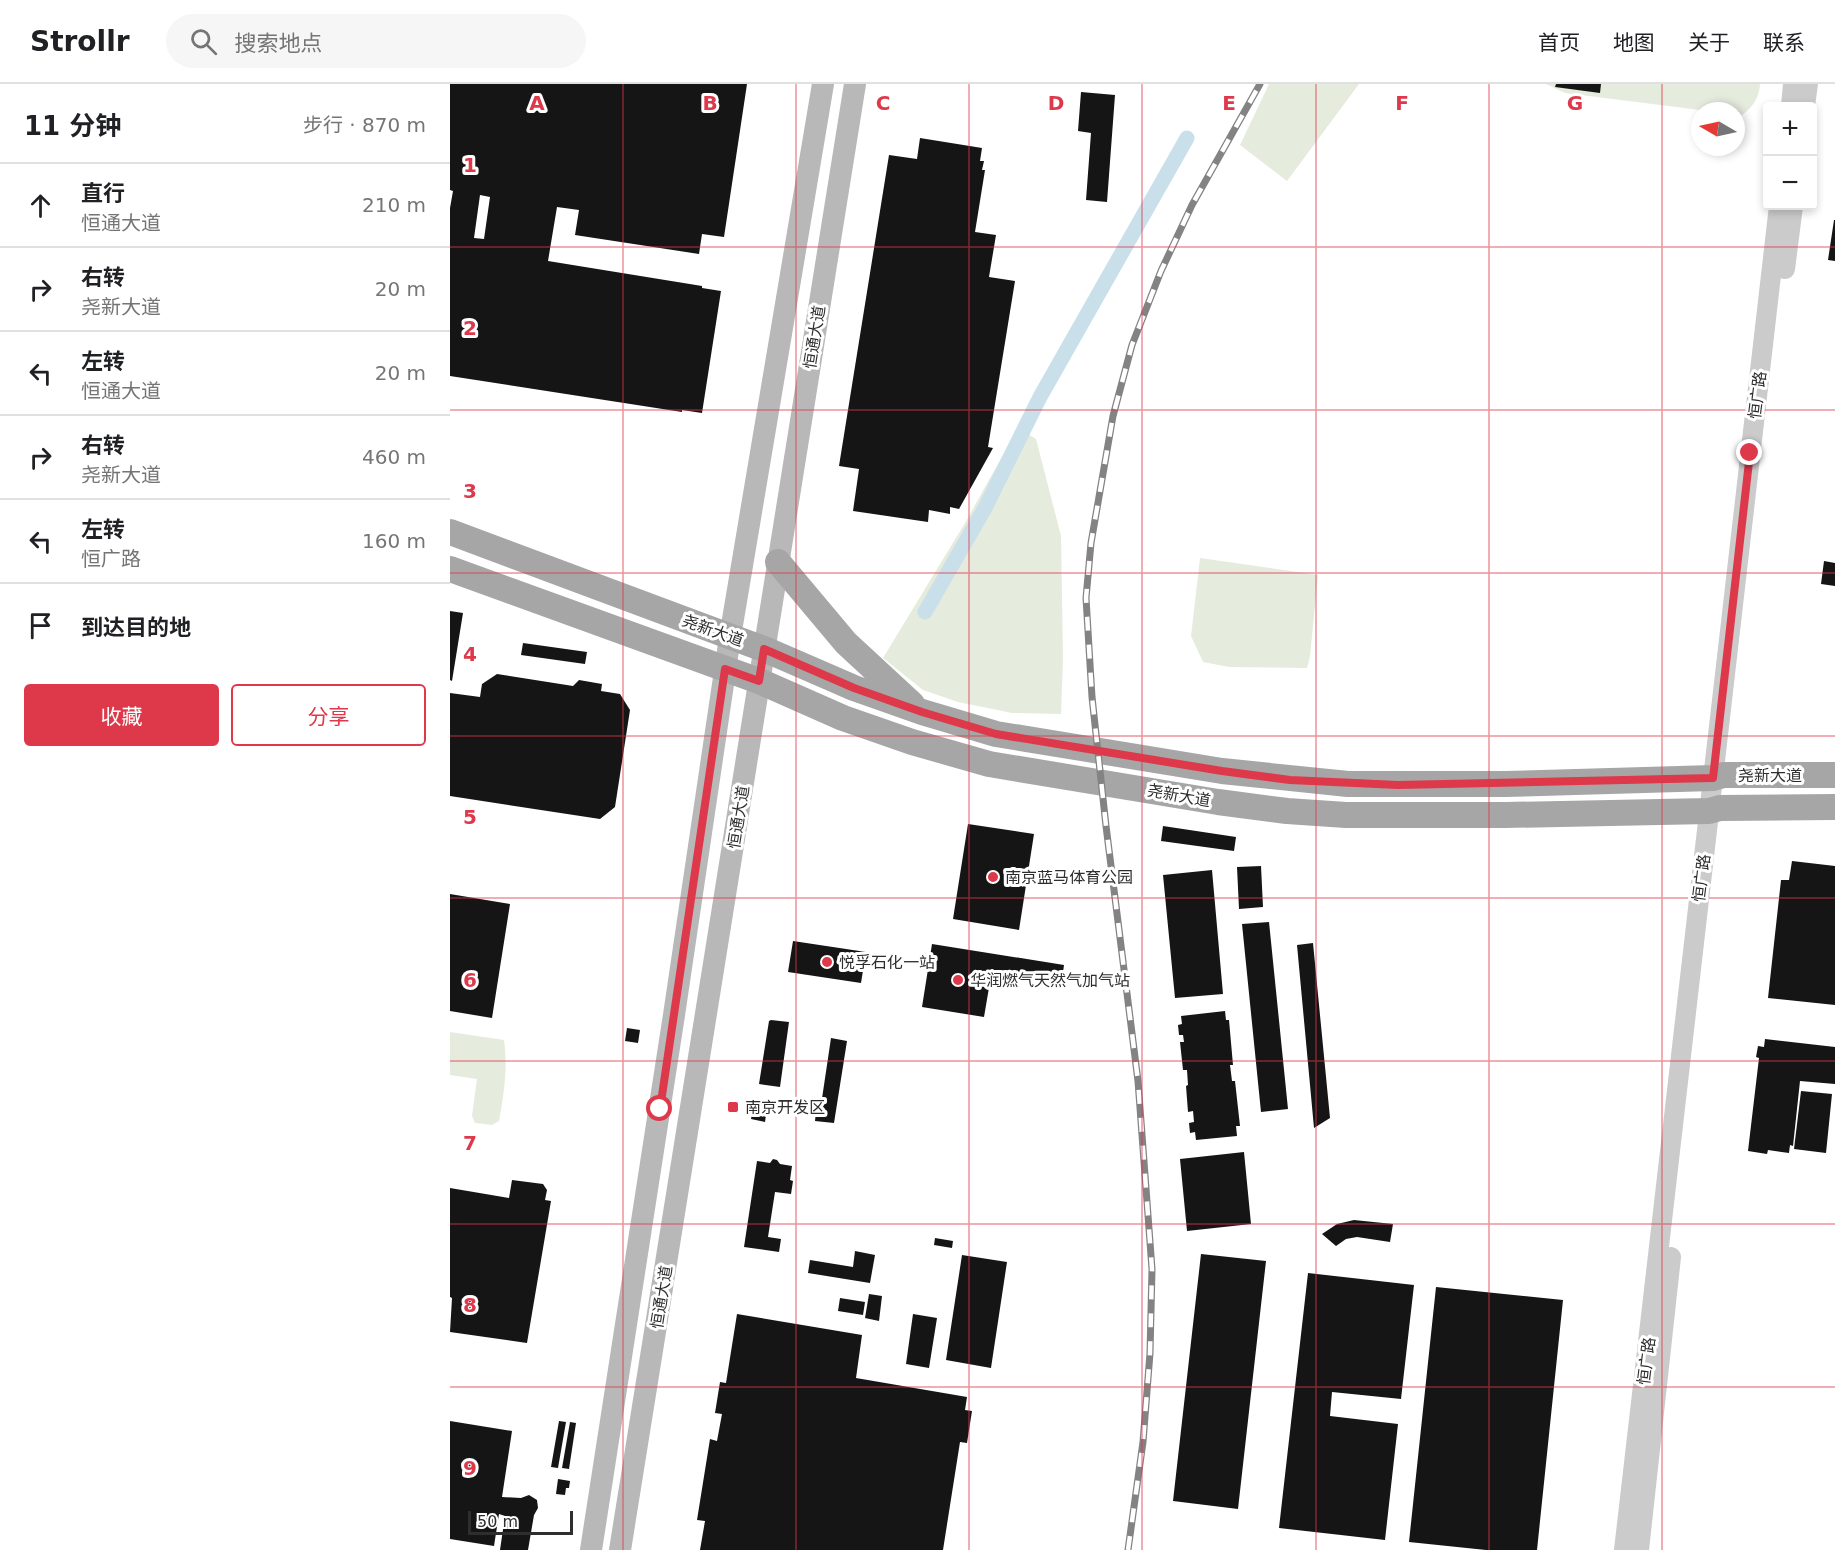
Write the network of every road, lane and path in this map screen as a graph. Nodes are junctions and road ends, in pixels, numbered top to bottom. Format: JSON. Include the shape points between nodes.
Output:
{"nodes":[{"id":1,"x":823,"y":84,"type":"edge"},
{"id":2,"x":855,"y":84,"type":"edge"},
{"id":3,"x":1793,"y":84,"type":"edge"},
{"id":4,"x":1808,"y":84,"type":"edge"},
{"id":5,"x":1791,"y":102,"type":"edge"},
{"id":6,"x":1806,"y":102,"type":"edge"},
{"id":7,"x":1779,"y":210,"type":"edge"},
{"id":8,"x":1792,"y":210,"type":"edge"},
{"id":9,"x":450,"y":532,"type":"edge"},
{"id":10,"x":778,"y":562,"type":"junction"},
{"id":11,"x":450,"y":569,"type":"edge"},
{"id":12,"x":730,"y":636,"type":"junction"},
{"id":13,"x":764,"y":649,"type":"junction"},
{"id":14,"x":725,"y":669,"type":"junction"},
{"id":15,"x":759,"y":681,"type":"junction"},
{"id":16,"x":922,"y":712,"type":"junction"},
{"id":17,"x":1835,"y":775,"type":"edge"},
{"id":18,"x":1718,"y":777,"type":"junction"},
{"id":19,"x":1835,"y":807,"type":"edge"},
{"id":20,"x":1714,"y":809,"type":"junction"},
{"id":21,"x":591,"y":1550,"type":"edge"},
{"id":22,"x":620,"y":1550,"type":"edge"},
{"id":23,"x":1623,"y":1550,"type":"edge"},
{"id":24,"x":1639,"y":1550,"type":"edge"}],
"edges":[{"from":1,"to":12,"type":"main road","name":"恒通大道"},
{"from":2,"to":10,"type":"main road","name":"恒通大道"},
{"from":3,"to":5,"type":"street"},
{"from":4,"to":6,"type":"street"},
{"from":7,"to":18,"type":"street","name":"恒广路"},
{"from":8,"to":18,"type":"street","name":"恒广路"},
{"from":9,"to":12,"type":"main road","name":"尧新大道"},
{"from":10,"to":13,"type":"main road","name":"恒通大道"},
{"from":10,"to":16,"type":"main road","via":[[846,643]]},
{"from":11,"to":14,"type":"main road","name":"尧新大道"},
{"from":12,"to":13,"type":"main road","name":"尧新大道"},
{"from":12,"to":14,"type":"main road","name":"恒通大道"},
{"from":13,"to":15,"type":"main road","name":"恒通大道"},
{"from":13,"to":16,"type":"main road","name":"尧新大道"},
{"from":14,"to":15,"type":"main road","name":"尧新大道"},
{"from":14,"to":21,"type":"main road","name":"恒通大道"},
{"from":15,"to":20,"type":"main road","name":"尧新大道","via":[[843,718],[989,764],[1218,802],[1287,811],[1387,816]]},
{"from":15,"to":22,"type":"main road","name":"恒通大道"},
{"from":16,"to":18,"type":"main road","name":"尧新大道","via":[[996,734],[1290,780],[1398,785]]},
{"from":17,"to":18,"type":"main road","name":"尧新大道"},
{"from":18,"to":20,"type":"street","name":"恒广路"},
{"from":19,"to":20,"type":"main road","name":"尧新大道"},
{"from":20,"to":23,"type":"street","name":"恒广路"},
{"from":20,"to":24,"type":"street","name":"恒广路"}]}
